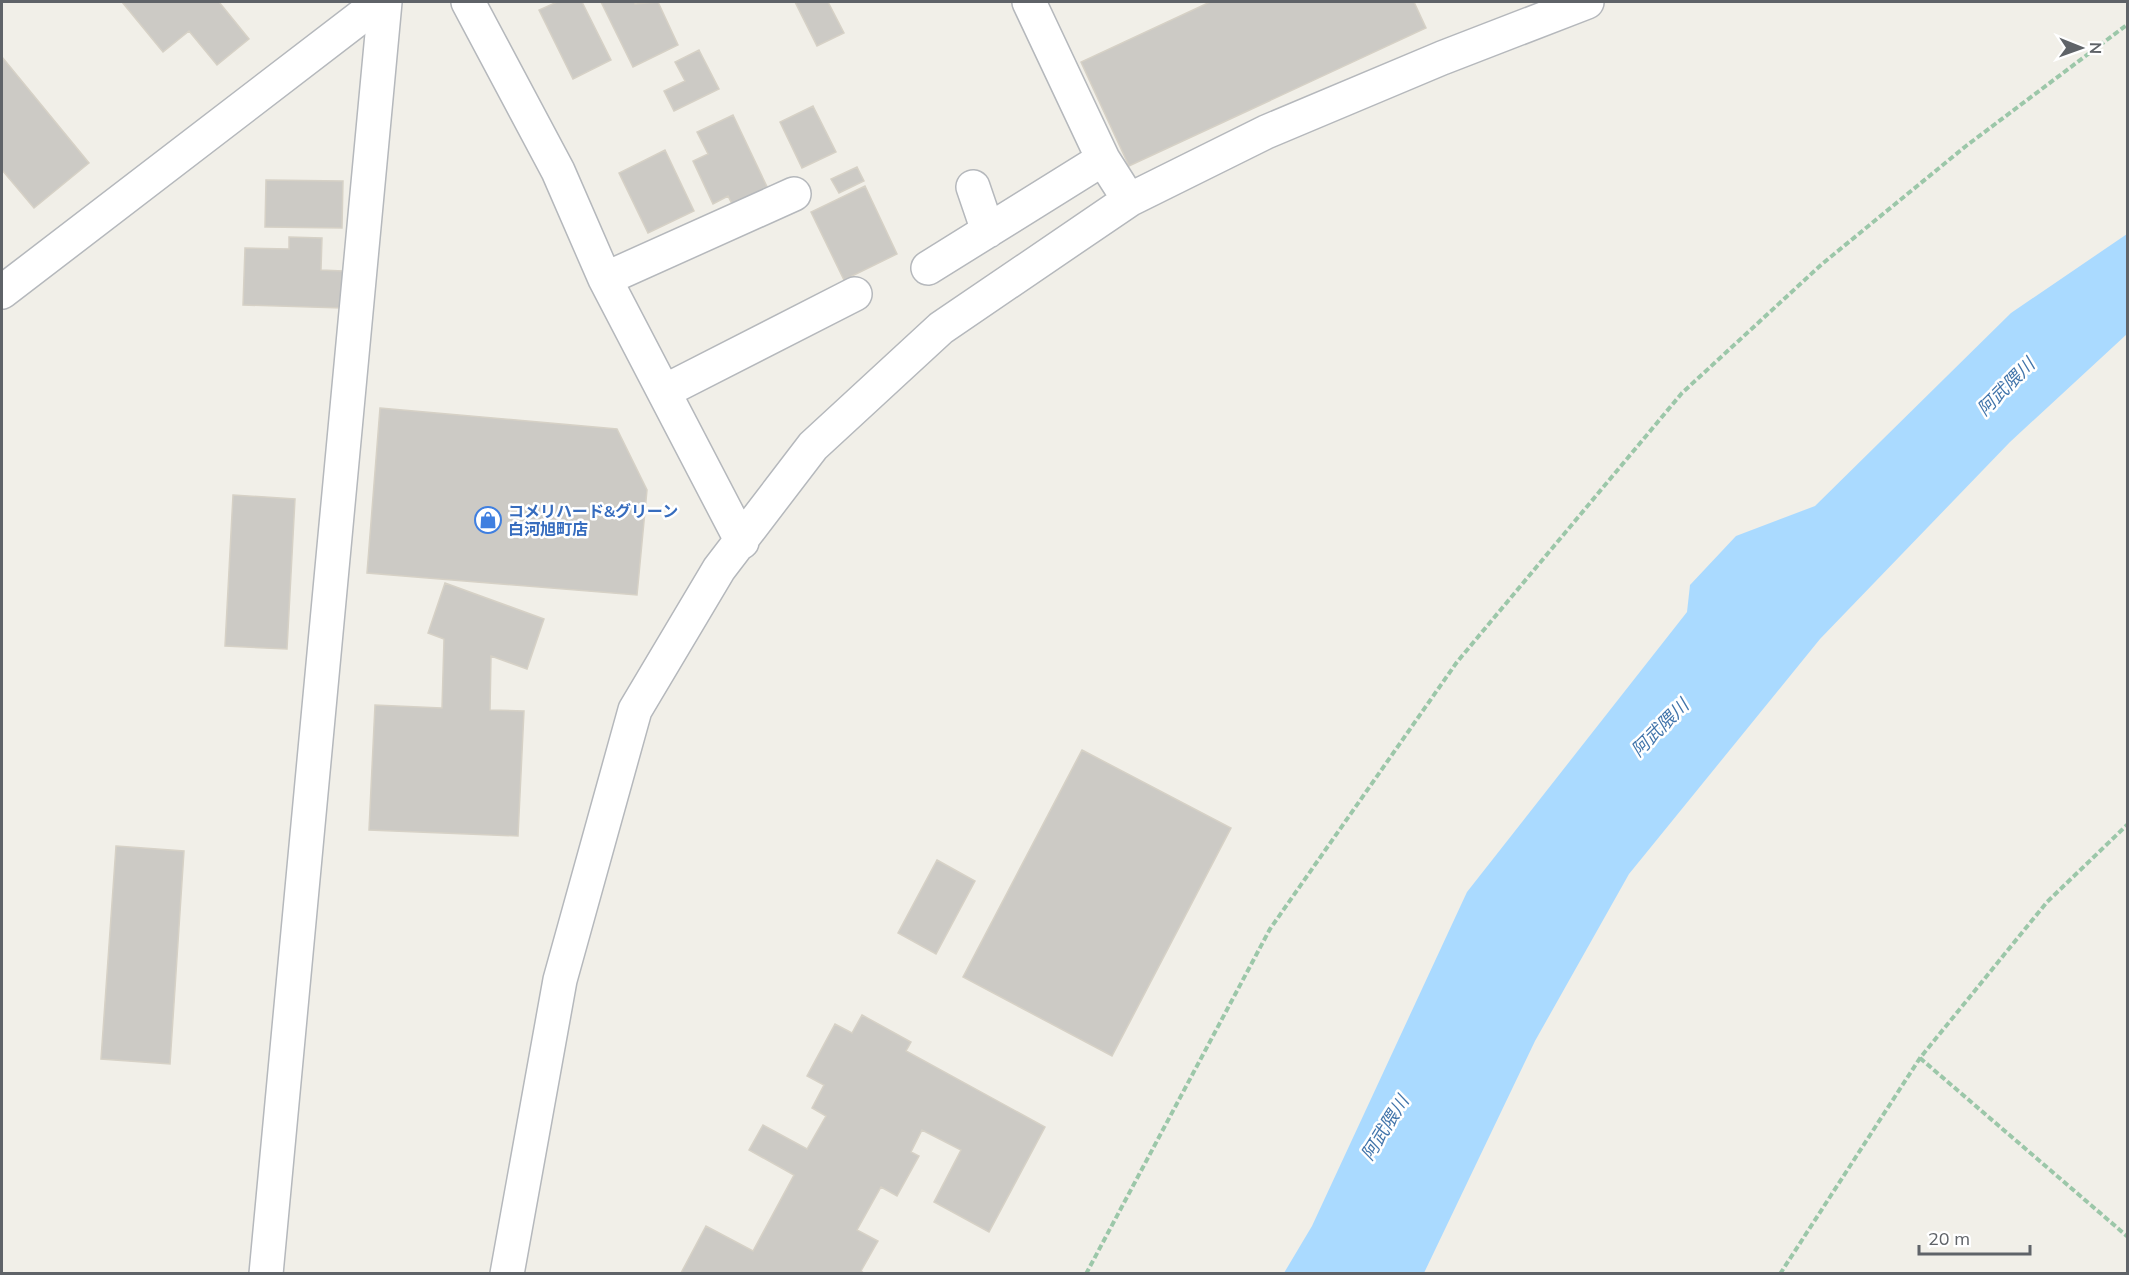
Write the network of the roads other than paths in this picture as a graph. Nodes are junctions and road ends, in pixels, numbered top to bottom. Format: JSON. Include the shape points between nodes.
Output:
{"nodes":[{"id":1,"x":380,"y":2,"type":"edge"},
{"id":2,"x":385,"y":2,"type":"edge"},
{"id":3,"x":468,"y":2,"type":"edge"},
{"id":4,"x":1029,"y":2,"type":"edge"},
{"id":5,"x":1587,"y":2,"type":"edge"},
{"id":6,"x":1103,"y":159,"type":"junction"},
{"id":7,"x":973,"y":187,"type":"dead end"},
{"id":8,"x":794,"y":194,"type":"dead end"},
{"id":9,"x":1129,"y":200,"type":"junction"},
{"id":10,"x":988,"y":231,"type":"junction"},
{"id":11,"x":928,"y":268,"type":"dead end"},
{"id":12,"x":605,"y":279,"type":"junction"},
{"id":13,"x":2,"y":292,"type":"edge"},
{"id":14,"x":855,"y":294,"type":"dead end"},
{"id":15,"x":665,"y":391,"type":"junction"},
{"id":16,"x":742,"y":542,"type":"junction"},
{"id":17,"x":266,"y":1274,"type":"edge"},
{"id":18,"x":507,"y":1274,"type":"edge"}],
"edges":[{"from":1,"to":13,"type":"street"},
{"from":2,"to":17,"type":"street"},
{"from":3,"to":12,"type":"street","via":[[558,171]]},
{"from":4,"to":6,"type":"street"},
{"from":5,"to":9,"type":"street","via":[[1266,132]]},
{"from":6,"to":9,"type":"street"},
{"from":6,"to":10,"type":"street"},
{"from":7,"to":10,"type":"street"},
{"from":8,"to":12,"type":"street"},
{"from":9,"to":16,"type":"street","via":[[941,328],[813,446]]},
{"from":10,"to":11,"type":"street"},
{"from":12,"to":15,"type":"street"},
{"from":14,"to":15,"type":"street"},
{"from":15,"to":16,"type":"street"},
{"from":16,"to":18,"type":"street","via":[[719,569],[635,710],[560,980]]}]}
